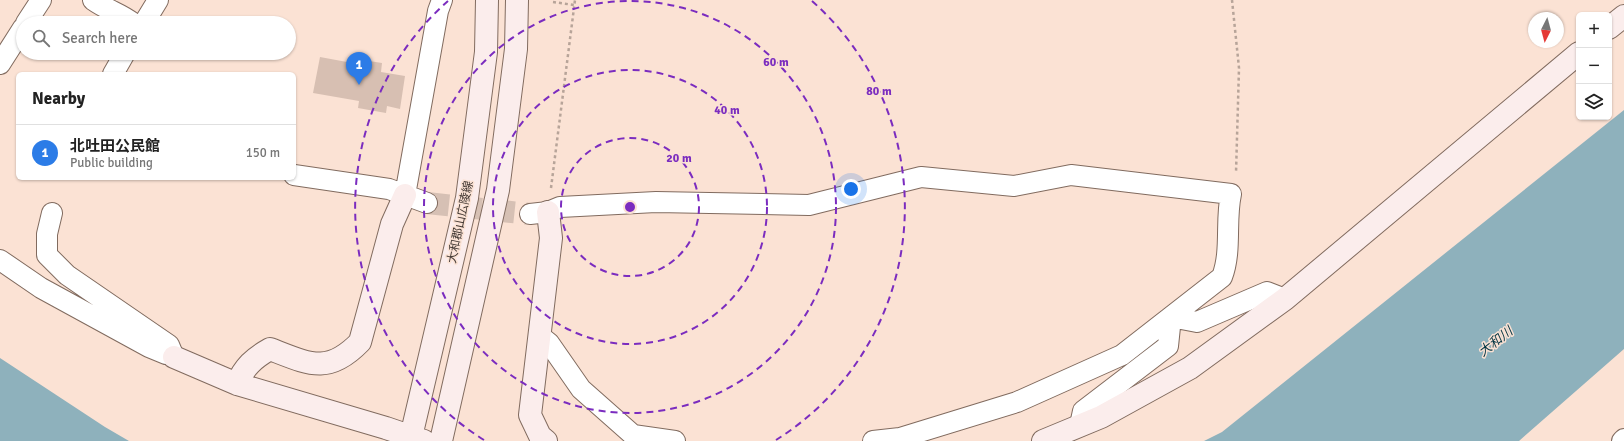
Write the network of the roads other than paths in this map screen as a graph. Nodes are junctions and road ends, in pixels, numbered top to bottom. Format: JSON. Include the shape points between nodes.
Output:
{"nodes":[{"id":1,"x":41,"y":0,"type":"edge"},
{"id":2,"x":93,"y":0,"type":"edge"},
{"id":3,"x":158,"y":0,"type":"edge"},
{"id":4,"x":442,"y":0,"type":"edge"},
{"id":5,"x":487,"y":0,"type":"edge"},
{"id":6,"x":517,"y":0,"type":"edge"},
{"id":7,"x":31,"y":16,"type":"edge"},
{"id":8,"x":123,"y":16,"type":"edge"},
{"id":9,"x":148,"y":16,"type":"edge"},
{"id":10,"x":1624,"y":16,"type":"edge"},
{"id":11,"x":1612,"y":26,"type":"edge"},
{"id":12,"x":16,"y":39,"type":"edge"},
{"id":13,"x":1576,"y":56,"type":"edge"},
{"id":14,"x":121,"y":60,"type":"edge"},
{"id":15,"x":0,"y":64,"type":"edge"},
{"id":16,"x":114,"y":72,"type":"edge"},
{"id":17,"x":296,"y":175,"type":"edge"},
{"id":18,"x":405,"y":195,"type":"junction"},
{"id":19,"x":427,"y":203,"type":"tunnel mouth"},
{"id":20,"x":52,"y":213,"type":"dead end"},
{"id":21,"x":539,"y":213,"type":"joint"},
{"id":22,"x":0,"y":260,"type":"edge"},
{"id":23,"x":1285,"y":299,"type":"junction"},
{"id":24,"x":1170,"y":317,"type":"junction"},
{"id":25,"x":539,"y":335,"type":"junction"},
{"id":26,"x":174,"y":357,"type":"junction"},
{"id":27,"x":237,"y":384,"type":"junction"},
{"id":28,"x":1080,"y":425,"type":"junction"},
{"id":29,"x":415,"y":440,"type":"edge"},
{"id":30,"x":441,"y":441,"type":"edge"},
{"id":31,"x":546,"y":441,"type":"edge"},
{"id":32,"x":675,"y":441,"type":"edge"},
{"id":33,"x":873,"y":441,"type":"edge"},
{"id":34,"x":1043,"y":441,"type":"edge"}],
"edges":[{"from":1,"to":7,"type":"street"},
{"from":2,"to":8,"type":"street"},
{"from":3,"to":9,"type":"street"},
{"from":4,"to":18,"type":"street"},
{"from":5,"to":29,"type":"street","name":"大和郡山広陵線","via":[[486,52],[467,198]]},
{"from":6,"to":30,"type":"street","via":[[516,50],[498,190]]},
{"from":10,"to":11,"type":"street"},
{"from":12,"to":15,"type":"street"},
{"from":13,"to":23,"type":"street"},
{"from":14,"to":16,"type":"street"},
{"from":17,"to":18,"type":"street","via":[[389,189]]},
{"from":18,"to":19,"type":"street"},
{"from":18,"to":27,"type":"street","via":[[392,224],[360,342],[348,354],[331,363],[307,364],[270,349],[256,357]]},
{"from":20,"to":26,"type":"street","via":[[47,234],[47,255],[67,275],[169,345]]},
{"from":21,"to":24,"type":"street","via":[[560,207],[656,202],[808,205],[921,177],[1014,186],[1071,175],[1231,194],[1227,264],[1222,277]]},
{"from":21,"to":25,"type":"street","via":[[551,238]]},
{"from":22,"to":26,"type":"street","via":[[41,288],[149,347]]},
{"from":23,"to":24,"type":"street","via":[[1267,292],[1197,322]]},
{"from":23,"to":28,"type":"street","via":[[1190,368],[1101,417]]},
{"from":24,"to":28,"type":"street","via":[[1168,346],[1083,411]]},
{"from":24,"to":33,"type":"street","via":[[1122,354],[1016,402],[900,438]]},
{"from":25,"to":31,"type":"street","via":[[530,415],[540,436]]},
{"from":25,"to":32,"type":"street","via":[[549,343],[581,389],[633,435]]},
{"from":26,"to":27,"type":"street"},
{"from":27,"to":29,"type":"street"},
{"from":28,"to":34,"type":"street"}]}
